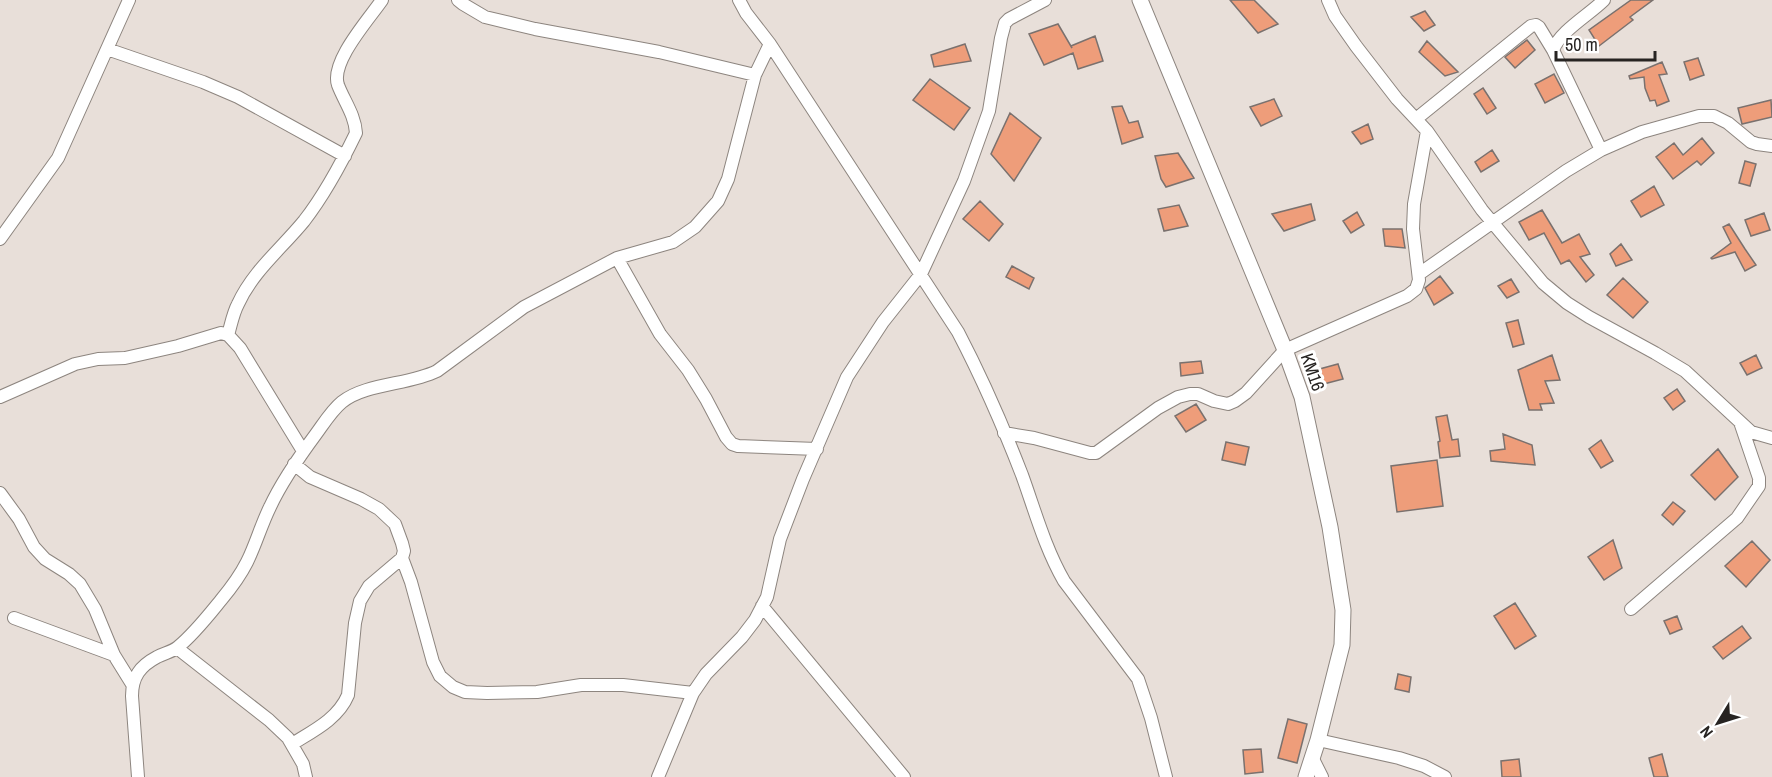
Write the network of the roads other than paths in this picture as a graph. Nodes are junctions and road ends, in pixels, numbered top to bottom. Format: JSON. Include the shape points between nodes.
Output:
{"nodes":[{"id":1,"x":129,"y":0,"type":"edge"},
{"id":2,"x":382,"y":0,"type":"edge"},
{"id":3,"x":458,"y":0,"type":"edge"},
{"id":4,"x":739,"y":0,"type":"edge"},
{"id":5,"x":1045,"y":0,"type":"edge"},
{"id":6,"x":1140,"y":0,"type":"edge"},
{"id":7,"x":1328,"y":0,"type":"edge"},
{"id":8,"x":1604,"y":0,"type":"edge"},
{"id":9,"x":770,"y":44,"type":"junction"},
{"id":10,"x":107,"y":49,"type":"junction"},
{"id":11,"x":1553,"y":50,"type":"junction"},
{"id":12,"x":755,"y":75,"type":"junction"},
{"id":13,"x":1416,"y":119,"type":"junction"},
{"id":14,"x":1427,"y":131,"type":"junction"},
{"id":15,"x":1772,"y":146,"type":"edge"},
{"id":16,"x":1601,"y":150,"type":"junction"},
{"id":17,"x":345,"y":156,"type":"junction"},
{"id":18,"x":1493,"y":223,"type":"junction"},
{"id":19,"x":0,"y":239,"type":"edge"},
{"id":20,"x":617,"y":258,"type":"junction"},
{"id":21,"x":921,"y":274,"type":"junction"},
{"id":22,"x":1419,"y":274,"type":"junction"},
{"id":23,"x":228,"y":335,"type":"junction"},
{"id":24,"x":1285,"y":350,"type":"junction"},
{"id":25,"x":0,"y":397,"type":"edge"},
{"id":26,"x":1739,"y":421,"type":"junction"},
{"id":27,"x":1004,"y":433,"type":"junction"},
{"id":28,"x":1772,"y":438,"type":"edge"},
{"id":29,"x":817,"y":449,"type":"junction"},
{"id":30,"x":303,"y":451,"type":"junction"},
{"id":31,"x":294,"y":465,"type":"junction"},
{"id":32,"x":0,"y":494,"type":"edge"},
{"id":33,"x":402,"y":558,"type":"junction"},
{"id":34,"x":762,"y":606,"type":"junction"},
{"id":35,"x":1631,"y":609,"type":"dead end"},
{"id":36,"x":14,"y":618,"type":"dead end"},
{"id":37,"x":177,"y":648,"type":"junction"},
{"id":38,"x":114,"y":655,"type":"junction"},
{"id":39,"x":132,"y":684,"type":"junction"},
{"id":40,"x":693,"y":693,"type":"junction"},
{"id":41,"x":1318,"y":740,"type":"junction"},
{"id":42,"x":292,"y":744,"type":"junction"},
{"id":43,"x":1312,"y":757,"type":"junction"},
{"id":44,"x":136,"y":774,"type":"edge"},
{"id":45,"x":306,"y":777,"type":"edge"},
{"id":46,"x":658,"y":777,"type":"edge"},
{"id":47,"x":904,"y":777,"type":"edge"},
{"id":48,"x":1166,"y":777,"type":"edge"},
{"id":49,"x":1306,"y":777,"type":"edge"},
{"id":50,"x":1322,"y":777,"type":"edge"},
{"id":51,"x":1445,"y":777,"type":"edge"}],
"edges":[{"from":1,"to":10,"type":"street"},
{"from":2,"to":17,"type":"street","via":[[340,60],[336,74],[356,124]]},
{"from":3,"to":12,"type":"street","via":[[484,17]]},
{"from":4,"to":9,"type":"street"},
{"from":5,"to":21,"type":"street","via":[[1005,23],[989,111],[964,181]]},
{"from":6,"to":24,"type":"street","name":"KM16"},
{"from":7,"to":13,"type":"street","via":[[1356,46]]},
{"from":8,"to":11,"type":"street","via":[[1566,33]]},
{"from":9,"to":12,"type":"street"},
{"from":9,"to":21,"type":"street"},
{"from":10,"to":17,"type":"street","via":[[238,97]]},
{"from":10,"to":19,"type":"street","via":[[58,158]]},
{"from":11,"to":13,"type":"street","via":[[1539,27],[1531,26]]},
{"from":11,"to":16,"type":"street"},
{"from":12,"to":20,"type":"street","via":[[728,179],[718,201],[695,227],[673,242]]},
{"from":13,"to":14,"type":"street"},
{"from":14,"to":18,"type":"street"},
{"from":14,"to":22,"type":"street","via":[[1414,204]]},
{"from":15,"to":16,"type":"street","via":[[1751,142],[1714,116],[1699,116],[1642,132]]},
{"from":16,"to":18,"type":"street"},
{"from":17,"to":23,"type":"street","via":[[320,199],[247,290]]},
{"from":18,"to":22,"type":"street"},
{"from":18,"to":26,"type":"street","via":[[1554,293],[1685,371]]},
{"from":20,"to":29,"type":"street","via":[[660,334],[688,370],[732,444]]},
{"from":20,"to":30,"type":"street","via":[[524,307],[426,377],[350,396]]},
{"from":21,"to":27,"type":"street","via":[[980,374]]},
{"from":21,"to":29,"type":"street","via":[[847,377]]},
{"from":22,"to":24,"type":"street","via":[[1416,289],[1407,296]]},
{"from":23,"to":25,"type":"street","via":[[221,333],[125,358],[75,364]]},
{"from":23,"to":30,"type":"street","via":[[235,340]]},
{"from":24,"to":27,"type":"street","via":[[1235,401],[1228,404],[1198,394],[1178,397],[1096,453]]},
{"from":24,"to":41,"type":"street","name":"KM16","via":[[1302,397],[1343,610],[1342,645]]},
{"from":26,"to":28,"type":"street","via":[[1751,432]]},
{"from":26,"to":35,"type":"street","via":[[1759,477],[1755,494],[1737,518]]},
{"from":27,"to":48,"type":"street","via":[[1064,581],[1138,679]]},
{"from":29,"to":34,"type":"street","via":[[780,539]]},
{"from":30,"to":31,"type":"street"},
{"from":31,"to":33,"type":"street","via":[[310,477],[379,509],[395,524],[404,552]]},
{"from":31,"to":37,"type":"street","via":[[269,508],[236,581]]},
{"from":32,"to":38,"type":"street","via":[[20,519],[34,547],[81,584]]},
{"from":33,"to":40,"type":"street","via":[[432,662],[453,687],[487,693],[624,685]]},
{"from":33,"to":42,"type":"street","via":[[369,586],[360,601],[344,705]]},
{"from":34,"to":40,"type":"street","via":[[742,637]]},
{"from":34,"to":47,"type":"street"},
{"from":36,"to":38,"type":"street"},
{"from":37,"to":39,"type":"street","via":[[143,667]]},
{"from":37,"to":42,"type":"street","via":[[269,720]]},
{"from":38,"to":39,"type":"street"},
{"from":39,"to":44,"type":"street"},
{"from":40,"to":46,"type":"street"},
{"from":41,"to":43,"type":"street","name":"KM16"},
{"from":41,"to":51,"type":"street","via":[[1407,761]]},
{"from":42,"to":45,"type":"street"},
{"from":43,"to":49,"type":"street","name":"KM16"},
{"from":43,"to":50,"type":"street"}]}
